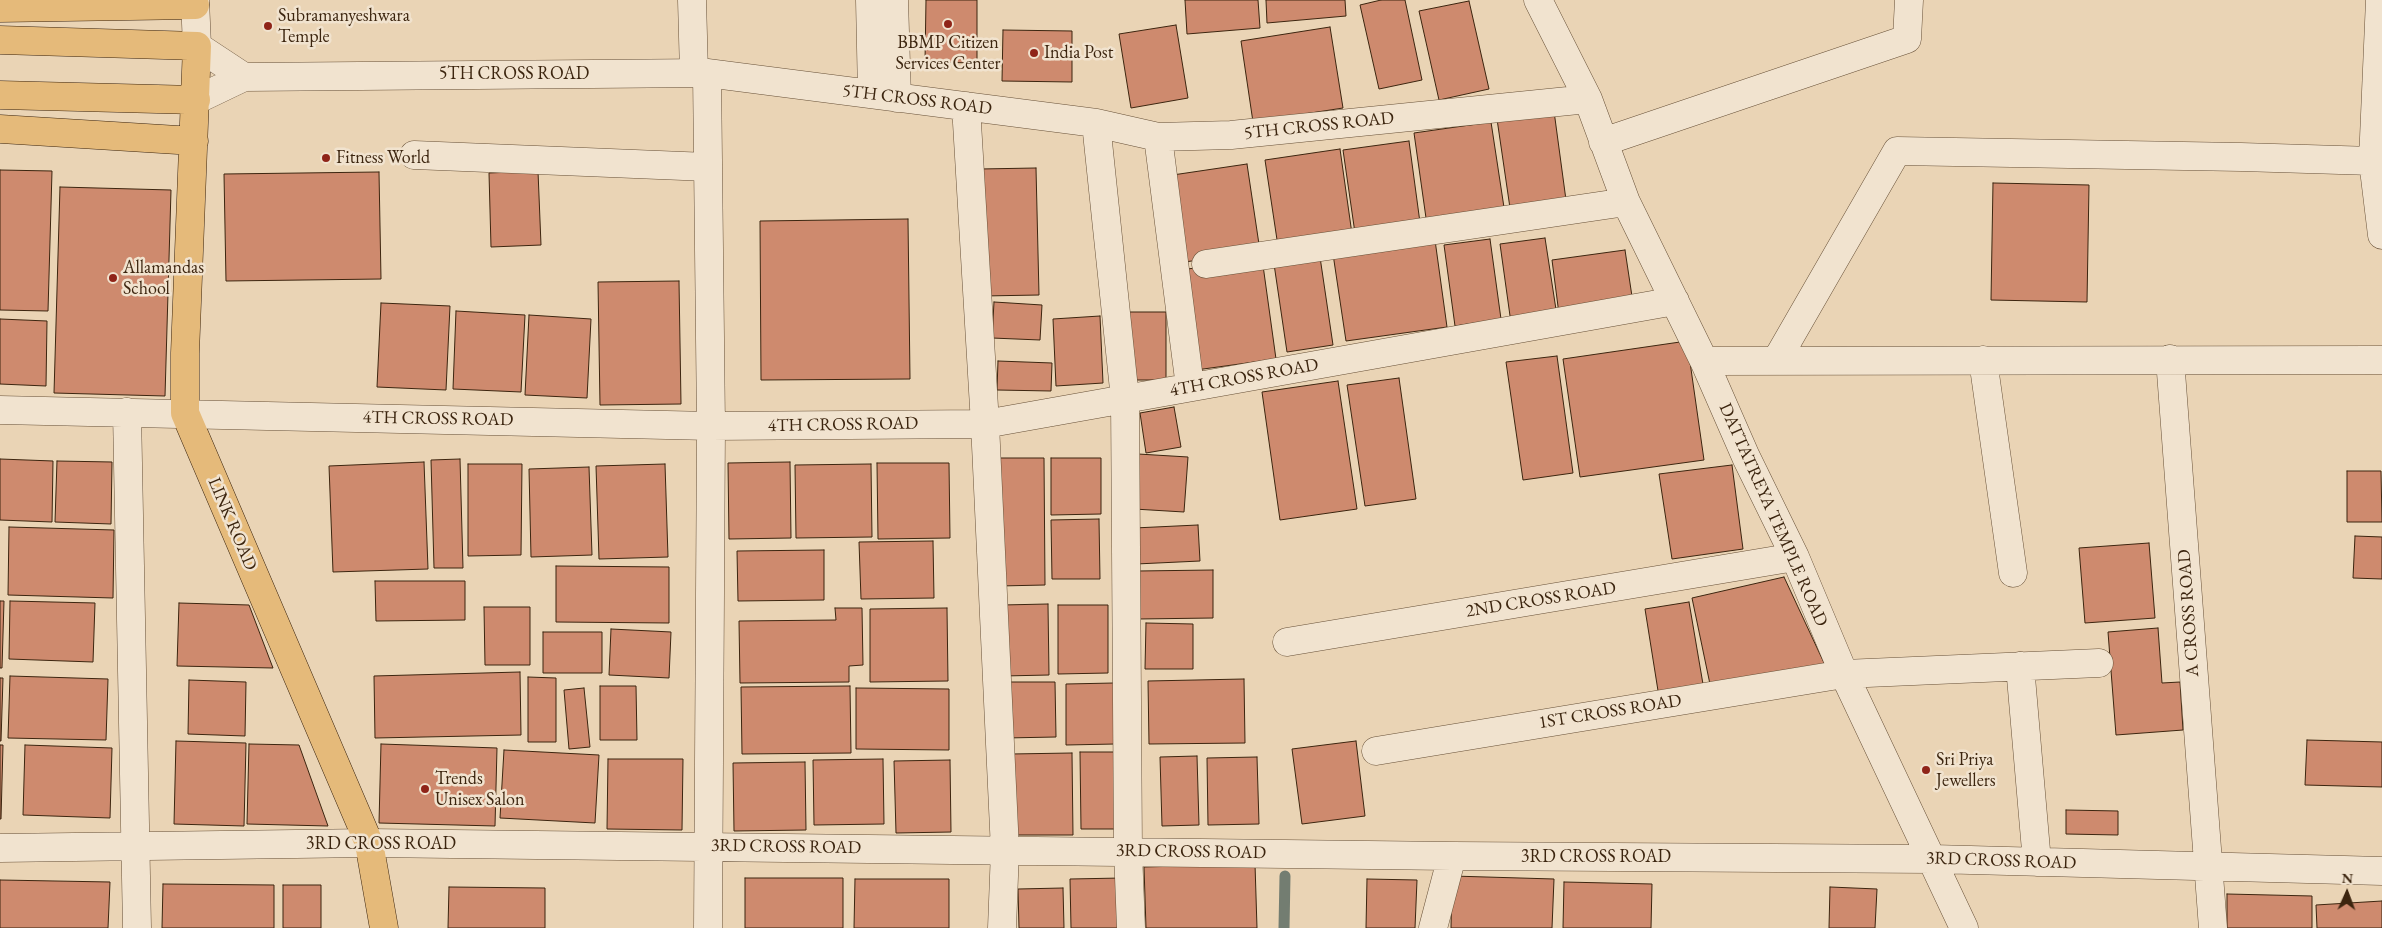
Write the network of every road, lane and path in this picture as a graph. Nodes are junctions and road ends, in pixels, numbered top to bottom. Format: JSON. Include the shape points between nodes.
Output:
{"nodes":[{"id":1,"x":692,"y":0,"type":"edge"},
{"id":2,"x":870,"y":0,"type":"edge"},
{"id":3,"x":894,"y":0,"type":"edge"},
{"id":4,"x":1538,"y":0,"type":"edge"},
{"id":5,"x":1909,"y":0,"type":"edge"},
{"id":6,"x":2380,"y":0,"type":"edge"},
{"id":7,"x":195,"y":2,"type":"edge"},
{"id":8,"x":0,"y":8,"type":"edge"},
{"id":9,"x":0,"y":40,"type":"edge"},
{"id":10,"x":197,"y":46,"type":"junction"},
{"id":11,"x":701,"y":73,"type":"junction"},
{"id":12,"x":244,"y":77,"type":"junction"},
{"id":13,"x":0,"y":96,"type":"edge"},
{"id":14,"x":885,"y":96,"type":"junction"},
{"id":15,"x":1588,"y":99,"type":"junction"},
{"id":16,"x":196,"y":100,"type":"junction"},
{"id":17,"x":966,"y":106,"type":"junction"},
{"id":18,"x":1096,"y":123,"type":"junction"},
{"id":19,"x":0,"y":129,"type":"edge"},
{"id":20,"x":1158,"y":137,"type":"junction"},
{"id":21,"x":194,"y":140,"type":"junction"},
{"id":22,"x":1603,"y":142,"type":"junction"},
{"id":23,"x":414,"y":155,"type":"dead end"},
{"id":24,"x":2373,"y":162,"type":"junction"},
{"id":25,"x":708,"y":167,"type":"junction"},
{"id":26,"x":1626,"y":202,"type":"junction"},
{"id":27,"x":2382,"y":235,"type":"edge"},
{"id":28,"x":1206,"y":264,"type":"dead end"},
{"id":29,"x":1675,"y":302,"type":"junction"},
{"id":30,"x":2170,"y":359,"type":"junction"},
{"id":31,"x":1983,"y":360,"type":"junction"},
{"id":32,"x":2382,"y":360,"type":"edge"},
{"id":33,"x":1704,"y":361,"type":"junction"},
{"id":34,"x":1776,"y":361,"type":"junction"},
{"id":35,"x":1190,"y":387,"type":"junction"},
{"id":36,"x":1125,"y":398,"type":"junction"},
{"id":37,"x":0,"y":410,"type":"edge"},
{"id":38,"x":127,"y":412,"type":"junction"},
{"id":39,"x":185,"y":413,"type":"junction"},
{"id":40,"x":985,"y":424,"type":"junction"},
{"id":41,"x":710,"y":426,"type":"junction"},
{"id":42,"x":1795,"y":557,"type":"junction"},
{"id":43,"x":2013,"y":573,"type":"dead end"},
{"id":44,"x":1287,"y":642,"type":"dead end"},
{"id":45,"x":2099,"y":663,"type":"dead end"},
{"id":46,"x":2020,"y":666,"type":"junction"},
{"id":47,"x":1844,"y":674,"type":"junction"},
{"id":48,"x":1376,"y":751,"type":"dead end"},
{"id":49,"x":369,"y":843,"type":"junction"},
{"id":50,"x":136,"y":845,"type":"junction"},
{"id":51,"x":709,"y":847,"type":"junction"},
{"id":52,"x":0,"y":848,"type":"edge"},
{"id":53,"x":1005,"y":850,"type":"junction"},
{"id":54,"x":1128,"y":851,"type":"junction"},
{"id":55,"x":1452,"y":856,"type":"junction"},
{"id":56,"x":1933,"y":859,"type":"junction"},
{"id":57,"x":2037,"y":862,"type":"junction"},
{"id":58,"x":2208,"y":867,"type":"junction"},
{"id":59,"x":2382,"y":871,"type":"edge"},
{"id":60,"x":137,"y":928,"type":"edge"},
{"id":61,"x":384,"y":928,"type":"edge"},
{"id":62,"x":708,"y":928,"type":"edge"},
{"id":63,"x":1002,"y":928,"type":"edge"},
{"id":64,"x":1131,"y":928,"type":"edge"},
{"id":65,"x":1433,"y":928,"type":"edge"},
{"id":66,"x":1964,"y":928,"type":"edge"},
{"id":67,"x":2213,"y":928,"type":"edge"}],
"edges":[{"from":1,"to":11,"type":"street"},
{"from":2,"to":14,"type":"street"},
{"from":3,"to":14,"type":"street"},
{"from":4,"to":15,"type":"street","name":"DATTATREYA TEMPLE ROAD"},
{"from":5,"to":22,"type":"street","via":[[1907,39]]},
{"from":6,"to":24,"type":"street"},
{"from":7,"to":8,"type":"main road"},
{"from":7,"to":10,"type":"street"},
{"from":9,"to":10,"type":"main road"},
{"from":10,"to":12,"type":"street"},
{"from":10,"to":16,"type":"main road","name":"LINK ROAD"},
{"from":11,"to":12,"type":"street","name":"5TH CROSS ROAD"},
{"from":11,"to":14,"type":"street","name":"5TH CROSS ROAD"},
{"from":11,"to":25,"type":"street"},
{"from":12,"to":16,"type":"street","name":"5TH CROSS ROAD"},
{"from":13,"to":16,"type":"main road"},
{"from":14,"to":17,"type":"street","name":"5TH CROSS ROAD"},
{"from":15,"to":20,"type":"street","name":"5TH CROSS ROAD","via":[[1231,135]]},
{"from":15,"to":22,"type":"street","name":"DATTATREYA TEMPLE ROAD"},
{"from":16,"to":21,"type":"main road","name":"LINK ROAD"},
{"from":17,"to":18,"type":"street","name":"5TH CROSS ROAD"},
{"from":17,"to":40,"type":"street"},
{"from":18,"to":20,"type":"street","name":"5TH CROSS ROAD"},
{"from":18,"to":36,"type":"street"},
{"from":19,"to":21,"type":"main road"},
{"from":20,"to":35,"type":"street"},
{"from":21,"to":39,"type":"main road","name":"LINK ROAD"},
{"from":22,"to":26,"type":"street","name":"DATTATREYA TEMPLE ROAD"},
{"from":23,"to":25,"type":"street"},
{"from":24,"to":27,"type":"street"},
{"from":24,"to":34,"type":"street","via":[[1897,151]]},
{"from":25,"to":41,"type":"street"},
{"from":26,"to":28,"type":"street"},
{"from":26,"to":29,"type":"street","name":"DATTATREYA TEMPLE ROAD"},
{"from":29,"to":33,"type":"street","name":"DATTATREYA TEMPLE ROAD"},
{"from":29,"to":35,"type":"street","name":"4TH CROSS ROAD"},
{"from":30,"to":31,"type":"street"},
{"from":30,"to":32,"type":"street"},
{"from":30,"to":58,"type":"street","name":"A CROSS ROAD"},
{"from":31,"to":34,"type":"street"},
{"from":31,"to":43,"type":"street"},
{"from":33,"to":34,"type":"street"},
{"from":33,"to":42,"type":"street","name":"DATTATREYA TEMPLE ROAD"},
{"from":35,"to":36,"type":"street","name":"4TH CROSS ROAD"},
{"from":36,"to":40,"type":"street","name":"4TH CROSS ROAD"},
{"from":36,"to":54,"type":"street"},
{"from":37,"to":38,"type":"street","name":"4TH CROSS ROAD"},
{"from":38,"to":39,"type":"street","name":"4TH CROSS ROAD"},
{"from":38,"to":50,"type":"street"},
{"from":39,"to":41,"type":"street","name":"4TH CROSS ROAD"},
{"from":39,"to":49,"type":"main road","name":"LINK ROAD"},
{"from":40,"to":41,"type":"street","name":"4TH CROSS ROAD"},
{"from":40,"to":53,"type":"street"},
{"from":41,"to":51,"type":"street"},
{"from":42,"to":44,"type":"street","name":"2ND CROSS ROAD"},
{"from":42,"to":47,"type":"street","name":"DATTATREYA TEMPLE ROAD"},
{"from":45,"to":46,"type":"street","name":"1ST CROSS ROAD"},
{"from":46,"to":47,"type":"street","name":"1ST CROSS ROAD"},
{"from":46,"to":57,"type":"street"},
{"from":47,"to":48,"type":"street","name":"1ST CROSS ROAD"},
{"from":47,"to":56,"type":"street","name":"DATTATREYA TEMPLE ROAD"},
{"from":49,"to":50,"type":"street","name":"3RD CROSS ROAD"},
{"from":49,"to":51,"type":"street","name":"3RD CROSS ROAD"},
{"from":49,"to":61,"type":"main road","name":"LINK ROAD"},
{"from":50,"to":52,"type":"street","name":"3RD CROSS ROAD"},
{"from":50,"to":60,"type":"street"},
{"from":51,"to":53,"type":"street","name":"3RD CROSS ROAD"},
{"from":51,"to":62,"type":"street"},
{"from":53,"to":54,"type":"street","name":"3RD CROSS ROAD"},
{"from":53,"to":63,"type":"street"},
{"from":54,"to":55,"type":"street","name":"3RD CROSS ROAD"},
{"from":54,"to":64,"type":"street"},
{"from":55,"to":56,"type":"street","name":"3RD CROSS ROAD"},
{"from":55,"to":65,"type":"street"},
{"from":56,"to":57,"type":"street","name":"3RD CROSS ROAD"},
{"from":56,"to":66,"type":"street","name":"DATTATREYA TEMPLE ROAD"},
{"from":57,"to":58,"type":"street","name":"3RD CROSS ROAD"},
{"from":58,"to":59,"type":"street","name":"3RD CROSS ROAD"},
{"from":58,"to":67,"type":"street","name":"A CROSS ROAD"}]}
